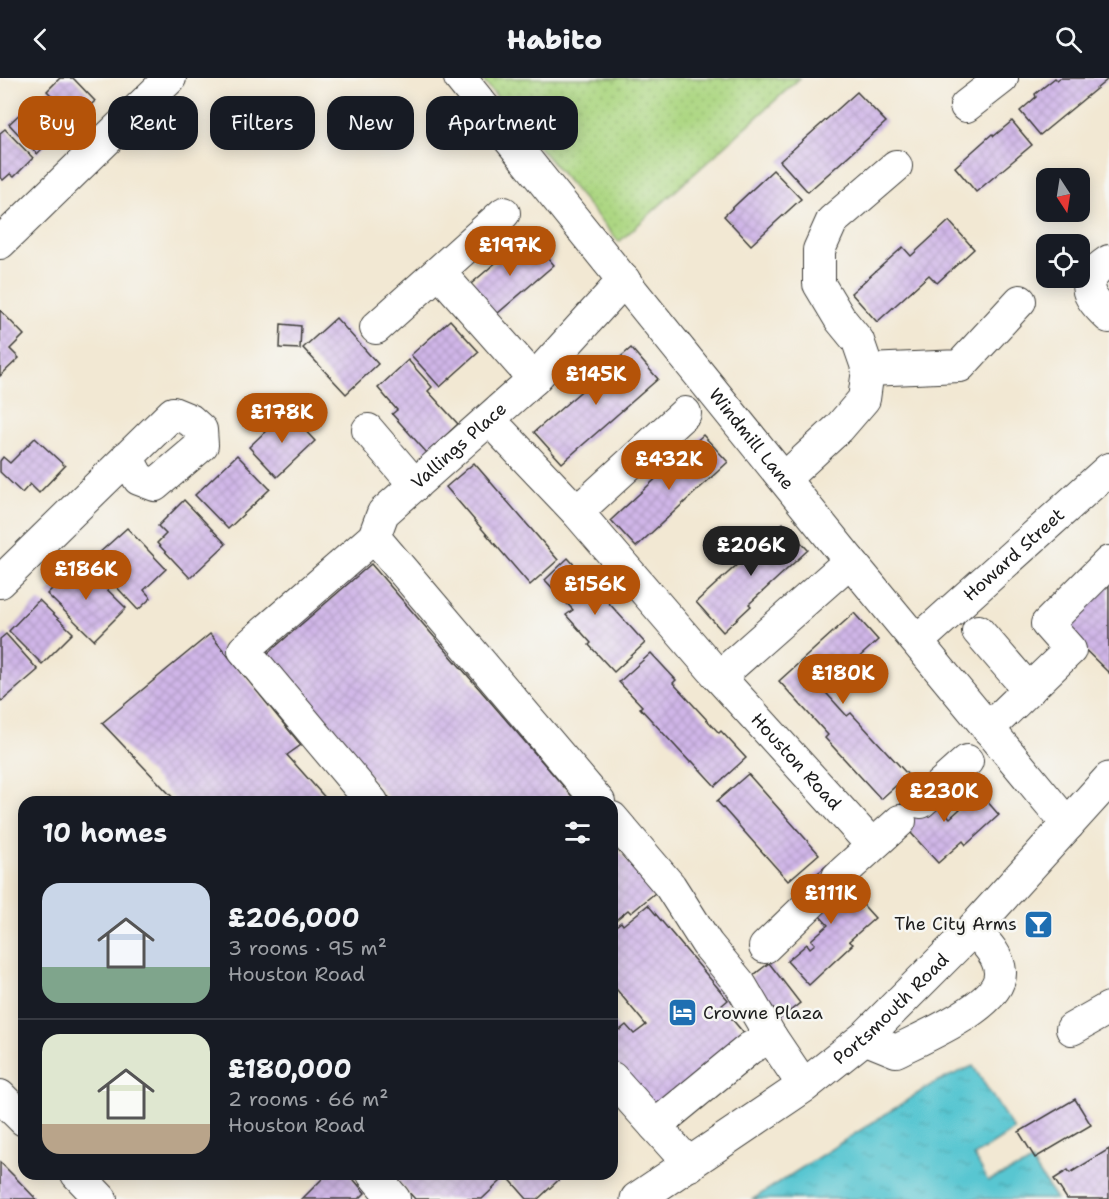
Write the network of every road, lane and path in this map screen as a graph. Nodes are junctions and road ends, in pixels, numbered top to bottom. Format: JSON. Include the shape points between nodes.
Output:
{"nodes":[{"id":1,"x":170,"y":78,"type":"edge"},
{"id":2,"x":460,"y":78,"type":"edge"},
{"id":3,"x":1002,"y":78,"type":"edge"},
{"id":4,"x":966,"y":106,"type":"dead end"},
{"id":5,"x":896,"y":166,"type":"dead end"},
{"id":6,"x":504,"y":213,"type":"dead end"},
{"id":7,"x":0,"y":243,"type":"edge"},
{"id":8,"x":1109,"y":261,"type":"edge"},
{"id":9,"x":439,"y":272,"type":"junction"},
{"id":10,"x":624,"y":280,"type":"junction"},
{"id":11,"x":1020,"y":301,"type":"dead end"},
{"id":12,"x":1109,"y":317,"type":"edge"},
{"id":13,"x":376,"y":328,"type":"dead end"},
{"id":14,"x":868,"y":370,"type":"junction"},
{"id":15,"x":534,"y":380,"type":"junction"},
{"id":16,"x":685,"y":414,"type":"dead end"},
{"id":17,"x":368,"y":430,"type":"dead end"},
{"id":18,"x":502,"y":433,"type":"dead end"},
{"id":19,"x":127,"y":457,"type":"dead end"},
{"id":20,"x":1109,"y":469,"type":"edge"},
{"id":21,"x":784,"y":478,"type":"junction"},
{"id":22,"x":415,"y":485,"type":"junction"},
{"id":23,"x":577,"y":512,"type":"junction"},
{"id":24,"x":378,"y":525,"type":"junction"},
{"id":25,"x":850,"y":561,"type":"junction"},
{"id":26,"x":1109,"y":562,"type":"edge"},
{"id":27,"x":0,"y":582,"type":"edge"},
{"id":28,"x":978,"y":631,"type":"dead end"},
{"id":29,"x":918,"y":641,"type":"junction"},
{"id":30,"x":719,"y":677,"type":"junction"},
{"id":31,"x":1029,"y":690,"type":"junction"},
{"id":32,"x":988,"y":729,"type":"junction"},
{"id":33,"x":967,"y":761,"type":"dead end"},
{"id":34,"x":1109,"y":779,"type":"edge"},
{"id":35,"x":367,"y":796,"type":"edge"},
{"id":36,"x":594,"y":796,"type":"edge"},
{"id":37,"x":618,"y":825,"type":"edge"},
{"id":38,"x":1068,"y":825,"type":"junction"},
{"id":39,"x":872,"y":845,"type":"junction"},
{"id":40,"x":973,"y":929,"type":"junction"},
{"id":41,"x":765,"y":947,"type":"dead end"},
{"id":42,"x":1109,"y":1008,"type":"edge"},
{"id":43,"x":1072,"y":1029,"type":"dead end"},
{"id":44,"x":771,"y":1037,"type":"junction"},
{"id":45,"x":864,"y":1038,"type":"junction"},
{"id":46,"x":618,"y":1085,"type":"edge"},
{"id":47,"x":804,"y":1086,"type":"junction"},
{"id":48,"x":0,"y":1096,"type":"edge"},
{"id":49,"x":18,"y":1114,"type":"edge"},
{"id":50,"x":655,"y":1126,"type":"junction"},
{"id":51,"x":690,"y":1164,"type":"junction"},
{"id":52,"x":83,"y":1180,"type":"edge"},
{"id":53,"x":378,"y":1180,"type":"edge"},
{"id":54,"x":101,"y":1199,"type":"edge"},
{"id":55,"x":394,"y":1199,"type":"edge"},
{"id":56,"x":637,"y":1199,"type":"edge"}],
"edges":[{"from":1,"to":7,"type":"street"},
{"from":2,"to":10,"type":"street","name":"Windmill Lane"},
{"from":3,"to":4,"type":"street"},
{"from":5,"to":14,"type":"street","via":[[832,221],[819,250],[819,284],[858,341]]},
{"from":6,"to":9,"type":"street"},
{"from":8,"to":12,"type":"street","via":[[1095,271],[1088,288],[1092,301]]},
{"from":9,"to":13,"type":"street"},
{"from":9,"to":15,"type":"street"},
{"from":10,"to":15,"type":"street","name":"Vallings Place"},
{"from":10,"to":21,"type":"street","name":"Windmill Lane"},
{"from":11,"to":14,"type":"street","via":[[960,366]]},
{"from":14,"to":21,"type":"street","via":[[864,399],[839,428]]},
{"from":15,"to":22,"type":"street","name":"Vallings Place"},
{"from":16,"to":23,"type":"street"},
{"from":17,"to":22,"type":"street"},
{"from":18,"to":23,"type":"street","name":"Houston Road"},
{"from":19,"to":27,"type":"street"},
{"from":20,"to":29,"type":"street","name":"Howard Street"},
{"from":21,"to":25,"type":"street","name":"Windmill Lane"},
{"from":22,"to":24,"type":"street","name":"Vallings Place"},
{"from":23,"to":30,"type":"street","name":"Houston Road"},
{"from":24,"to":35,"type":"street","name":"Vallings Place","via":[[244,650]]},
{"from":24,"to":36,"type":"street"},
{"from":25,"to":29,"type":"street","name":"Windmill Lane"},
{"from":25,"to":30,"type":"street"},
{"from":26,"to":31,"type":"street","via":[[1047,624],[1070,650]]},
{"from":28,"to":31,"type":"street"},
{"from":29,"to":32,"type":"street","name":"Windmill Lane"},
{"from":30,"to":39,"type":"street","name":"Houston Road"},
{"from":31,"to":32,"type":"street"},
{"from":32,"to":38,"type":"street","name":"Windmill Lane"},
{"from":33,"to":39,"type":"street"},
{"from":34,"to":38,"type":"main road","name":"Portsmouth Road"},
{"from":37,"to":44,"type":"street","via":[[670,885],[707,944],[740,984]]},
{"from":38,"to":40,"type":"main road","name":"Portsmouth Road"},
{"from":39,"to":41,"type":"street"},
{"from":40,"to":45,"type":"main road","name":"Portsmouth Road"},
{"from":40,"to":45,"type":"street","via":[[999,963],[1000,981],[990,995],[967,1013],[896,1051]]},
{"from":42,"to":43,"type":"street"},
{"from":44,"to":47,"type":"street"},
{"from":44,"to":50,"type":"street","via":[[750,1048]]},
{"from":45,"to":47,"type":"main road","name":"Portsmouth Road"},
{"from":46,"to":50,"type":"street"},
{"from":47,"to":51,"type":"main road","name":"Portsmouth Road"},
{"from":48,"to":49,"type":"street"},
{"from":50,"to":51,"type":"street"},
{"from":51,"to":56,"type":"main road","name":"Portsmouth Road"},
{"from":52,"to":54,"type":"street"},
{"from":53,"to":55,"type":"street"}]}
